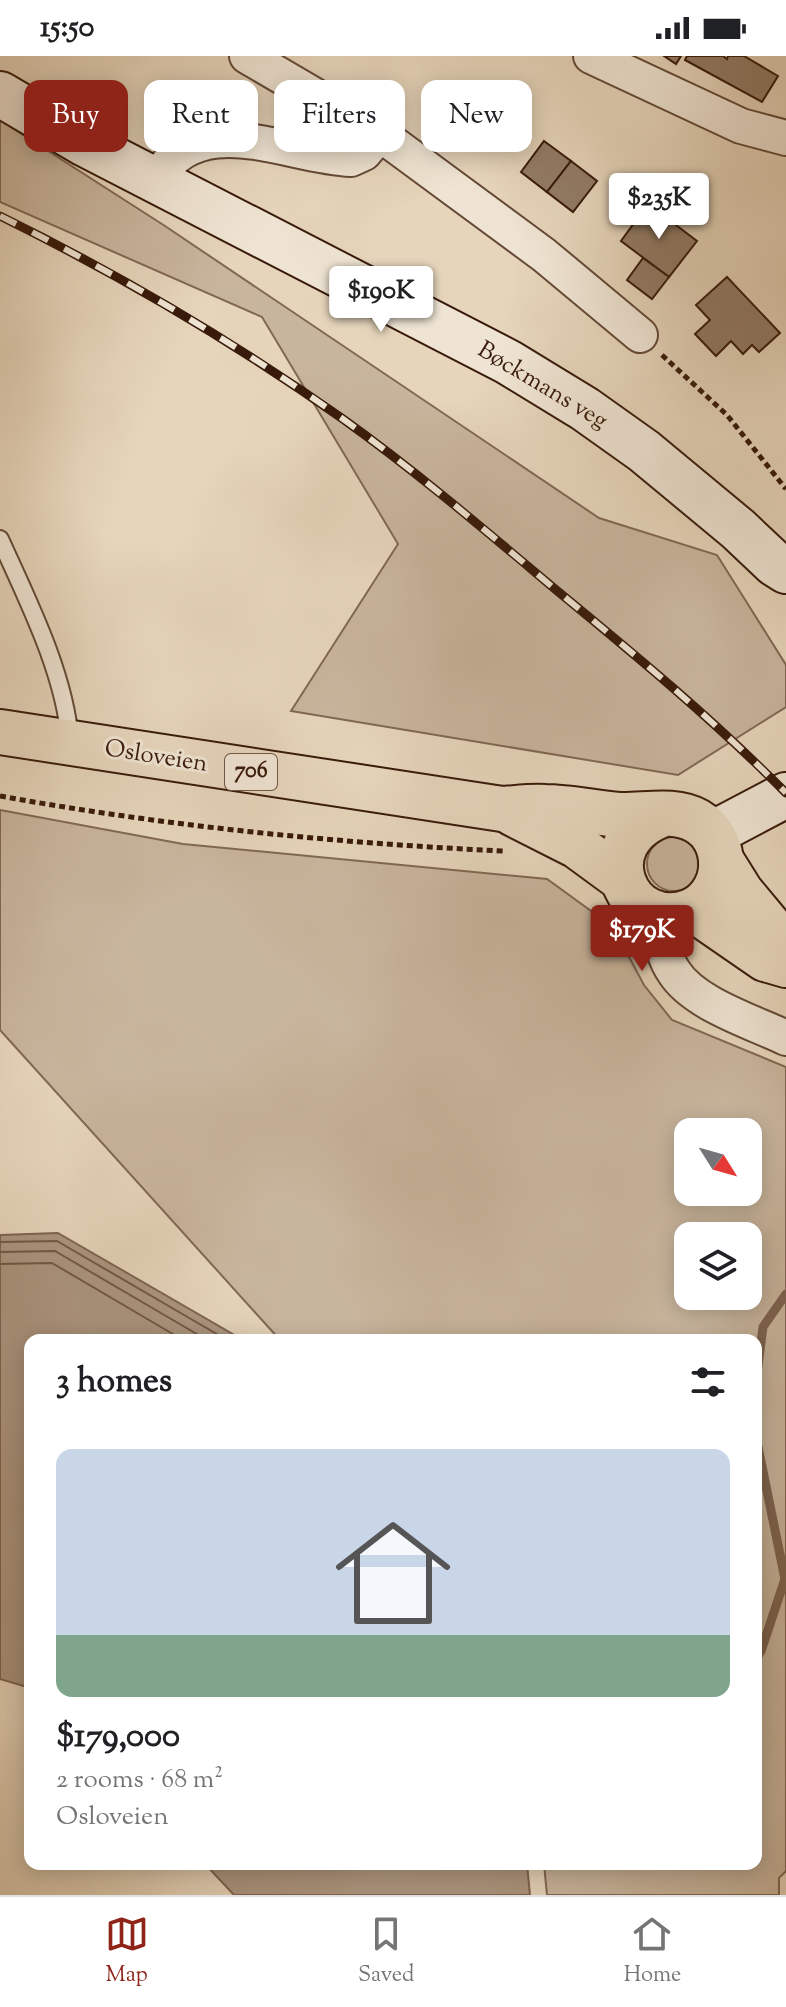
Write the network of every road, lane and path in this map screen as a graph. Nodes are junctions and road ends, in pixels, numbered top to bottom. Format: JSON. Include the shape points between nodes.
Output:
{"nodes":[{"id":1,"x":247,"y":56,"type":"edge"},
{"id":2,"x":591,"y":56,"type":"edge"},
{"id":3,"x":288,"y":80,"type":"edge"},
{"id":4,"x":0,"y":94,"type":"edge"},
{"id":5,"x":786,"y":138,"type":"edge"},
{"id":6,"x":274,"y":146,"type":"edge"},
{"id":7,"x":309,"y":152,"type":"edge"},
{"id":8,"x":365,"y":152,"type":"edge"},
{"id":9,"x":404,"y":152,"type":"edge"},
{"id":10,"x":155,"y":181,"type":"junction"},
{"id":11,"x":640,"y":335,"type":"joint"},
{"id":12,"x":786,"y":489,"type":"edge"},
{"id":13,"x":0,"y":539,"type":"edge"},
{"id":14,"x":782,"y":572,"type":"edge"},
{"id":15,"x":0,"y":732,"type":"edge"},
{"id":16,"x":71,"y":743,"type":"junction"},
{"id":17,"x":785,"y":794,"type":"edge"},
{"id":18,"x":0,"y":796,"type":"edge"},
{"id":19,"x":502,"y":809,"type":"junction"},
{"id":20,"x":664,"y":814,"type":"junction"},
{"id":21,"x":717,"y":847,"type":"junction"},
{"id":22,"x":514,"y":854,"type":"dead end"},
{"id":23,"x":622,"y":879,"type":"junction"},
{"id":24,"x":675,"y":912,"type":"junction"},
{"id":25,"x":786,"y":946,"type":"edge"},
{"id":26,"x":786,"y":965,"type":"edge"},
{"id":27,"x":786,"y":1038,"type":"edge"}],
"edges":[{"from":1,"to":3,"type":"street"},
{"from":2,"to":5,"type":"street","via":[[741,126]]},
{"from":4,"to":10,"type":"main road","name":"Bøckmans veg"},
{"from":6,"to":10,"type":"street","via":[[212,139],[179,153]]},
{"from":7,"to":8,"type":"street","via":[[351,159]]},
{"from":9,"to":11,"type":"street","via":[[544,255]]},
{"from":10,"to":14,"type":"main road","name":"Bøckmans veg","via":[[508,362],[585,409],[699,495]]},
{"from":11,"to":12,"type":"path","via":[[727,415]]},
{"from":13,"to":16,"type":"lane","via":[[68,710]]},
{"from":15,"to":16,"type":"highway","name":"Osloveien","number":"706"},
{"from":16,"to":19,"type":"highway","name":"Osloveien","number":"706"},
{"from":17,"to":21,"type":"main road"},
{"from":18,"to":22,"type":"path","via":[[190,825]]},
{"from":19,"to":20,"type":"highway","name":"Osloveien","number":"706"},
{"from":19,"to":23,"type":"highway","name":"Osloveien","number":"706","via":[[577,846]]},
{"from":20,"to":21,"type":"highway","number":"706","via":[[698,822]]},
{"from":20,"to":23,"type":"highway","via":[[633,832],[620,863]]},
{"from":21,"to":24,"type":"highway","via":[[717,887],[709,898]]},
{"from":21,"to":25,"type":"highway","number":"706","via":[[741,892]]},
{"from":23,"to":24,"type":"highway","number":"706","via":[[635,900]]},
{"from":24,"to":26,"type":"highway","number":"706"},
{"from":24,"to":27,"type":"street","via":[[664,953],[682,984]]}]}
